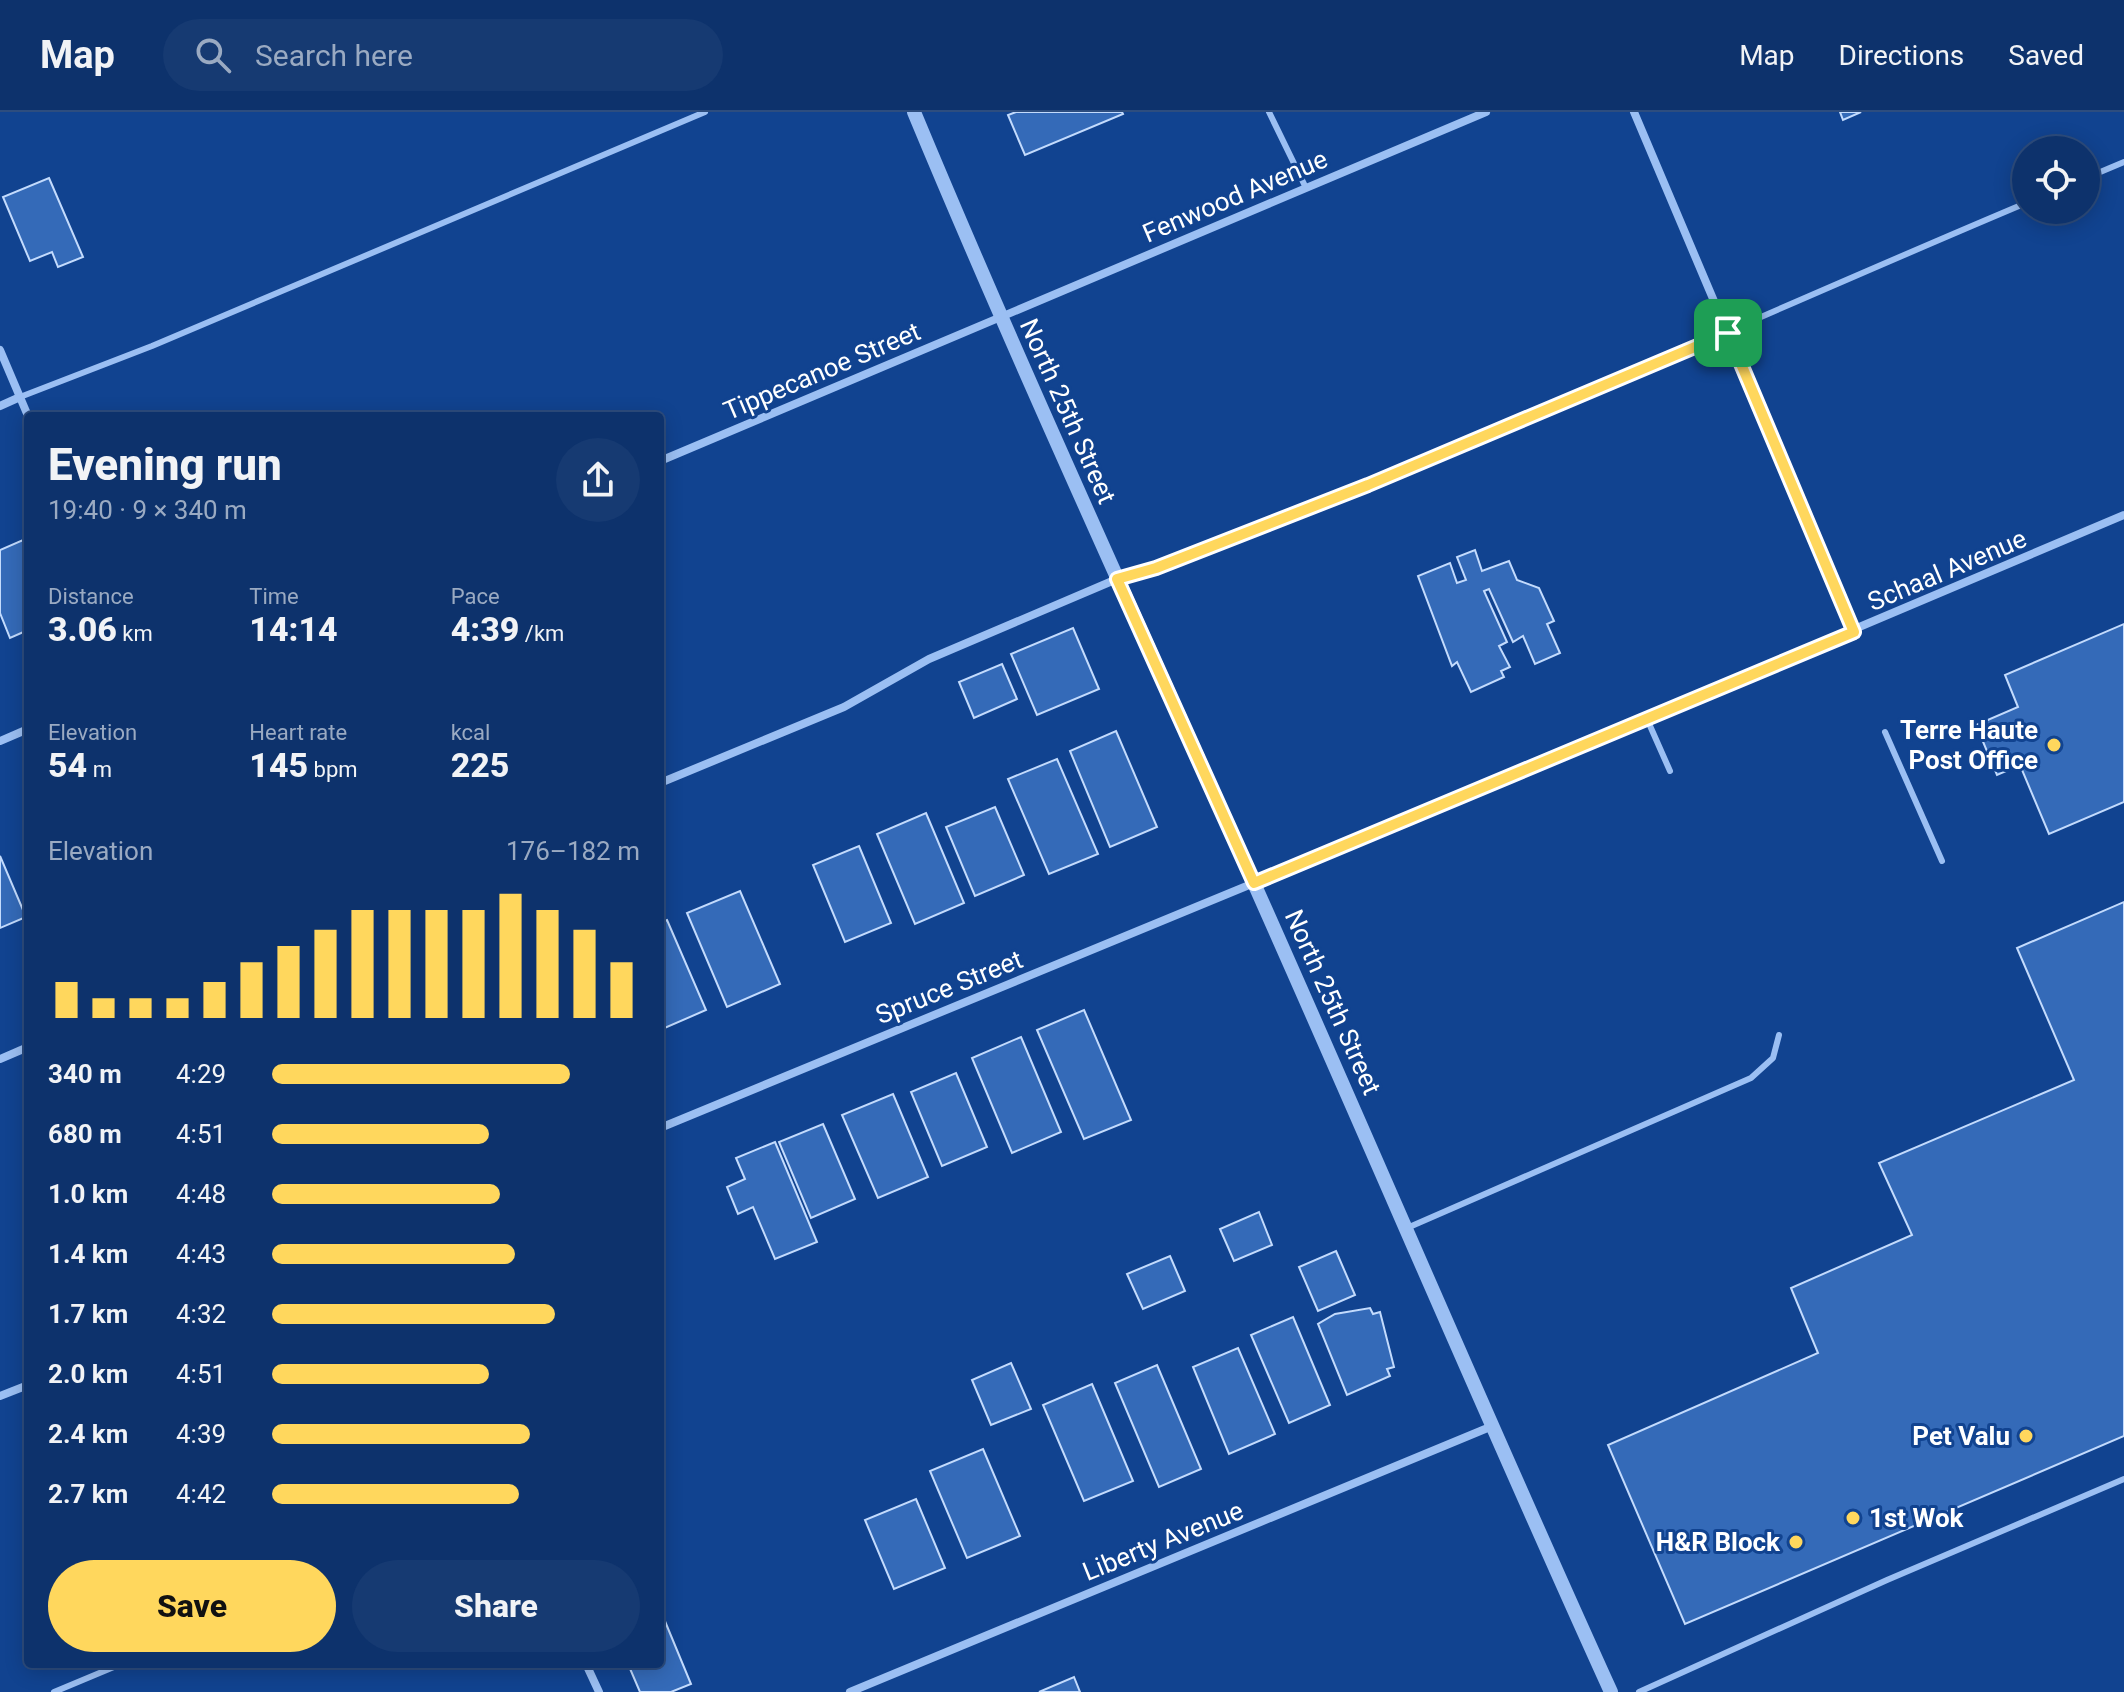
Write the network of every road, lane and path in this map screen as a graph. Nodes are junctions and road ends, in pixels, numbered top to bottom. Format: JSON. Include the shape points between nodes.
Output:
{"nodes":[{"id":1,"x":705,"y":112,"type":"edge"},
{"id":2,"x":914,"y":112,"type":"edge"},
{"id":3,"x":1269,"y":112,"type":"edge"},
{"id":4,"x":1486,"y":112,"type":"edge"},
{"id":5,"x":1634,"y":112,"type":"edge"},
{"id":6,"x":2124,"y":162,"type":"edge"},
{"id":7,"x":2100,"y":172,"type":"edge"},
{"id":8,"x":1306,"y":188,"type":"junction"},
{"id":9,"x":2012,"y":209,"type":"edge"},
{"id":10,"x":999,"y":318,"type":"junction"},
{"id":11,"x":1728,"y":333,"type":"junction"},
{"id":12,"x":0,"y":350,"type":"edge"},
{"id":13,"x":20,"y":397,"type":"junction"},
{"id":14,"x":0,"y":406,"type":"edge"},
{"id":15,"x":26,"y":412,"type":"edge"},
{"id":16,"x":664,"y":459,"type":"edge"},
{"id":17,"x":2124,"y":515,"type":"edge"},
{"id":18,"x":1117,"y":579,"type":"junction"},
{"id":19,"x":1854,"y":632,"type":"junction"},
{"id":20,"x":1647,"y":719,"type":"junction"},
{"id":21,"x":24,"y":731,"type":"edge"},
{"id":22,"x":1885,"y":732,"type":"dead end"},
{"id":23,"x":0,"y":741,"type":"edge"},
{"id":24,"x":1670,"y":771,"type":"dead end"},
{"id":25,"x":664,"y":781,"type":"edge"},
{"id":26,"x":1942,"y":861,"type":"dead end"},
{"id":27,"x":1254,"y":883,"type":"junction"},
{"id":28,"x":1779,"y":1035,"type":"dead end"},
{"id":29,"x":24,"y":1049,"type":"edge"},
{"id":30,"x":0,"y":1059,"type":"edge"},
{"id":31,"x":664,"y":1126,"type":"edge"},
{"id":32,"x":1407,"y":1228,"type":"junction"},
{"id":33,"x":24,"y":1387,"type":"edge"},
{"id":34,"x":0,"y":1396,"type":"edge"},
{"id":35,"x":1490,"y":1427,"type":"junction"},
{"id":36,"x":2124,"y":1479,"type":"edge"},
{"id":37,"x":111,"y":1668,"type":"edge"},
{"id":38,"x":588,"y":1668,"type":"edge"},
{"id":39,"x":54,"y":1692,"type":"edge"},
{"id":40,"x":599,"y":1692,"type":"edge"},
{"id":41,"x":850,"y":1692,"type":"edge"},
{"id":42,"x":1611,"y":1692,"type":"edge"},
{"id":43,"x":1639,"y":1692,"type":"edge"}],
"edges":[{"from":1,"to":13,"type":"lane"},
{"from":2,"to":10,"type":"street","name":"North 25th Street"},
{"from":3,"to":8,"type":"lane"},
{"from":4,"to":8,"type":"street","name":"Fenwood Avenue"},
{"from":5,"to":11,"type":"street"},
{"from":6,"to":7,"type":"lane"},
{"from":8,"to":10,"type":"street","name":"Fenwood Avenue"},
{"from":9,"to":11,"type":"lane"},
{"from":10,"to":16,"type":"street","name":"Tippecanoe Street"},
{"from":10,"to":18,"type":"street","name":"North 25th Street"},
{"from":11,"to":18,"type":"lane","via":[[1368,485]]},
{"from":11,"to":19,"type":"street"},
{"from":12,"to":13,"type":"street"},
{"from":13,"to":14,"type":"street"},
{"from":13,"to":15,"type":"street"},
{"from":17,"to":19,"type":"street","name":"Schaal Avenue"},
{"from":18,"to":25,"type":"street","via":[[929,659],[844,707]]},
{"from":18,"to":27,"type":"street","name":"North 25th Street"},
{"from":19,"to":20,"type":"street","name":"Schaal Avenue"},
{"from":20,"to":24,"type":"lane"},
{"from":20,"to":27,"type":"street","name":"Schaal Avenue"},
{"from":21,"to":23,"type":"street"},
{"from":22,"to":26,"type":"lane"},
{"from":27,"to":31,"type":"street","name":"Spruce Street"},
{"from":27,"to":32,"type":"street","name":"North 25th Street"},
{"from":28,"to":32,"type":"lane","via":[[1773,1058],[1751,1078]]},
{"from":29,"to":30,"type":"street"},
{"from":32,"to":35,"type":"street","name":"North 25th Street"},
{"from":33,"to":34,"type":"street"},
{"from":35,"to":41,"type":"street","name":"Liberty Avenue"},
{"from":35,"to":42,"type":"street","name":"North 25th Street"},
{"from":36,"to":43,"type":"lane"},
{"from":37,"to":39,"type":"lane"},
{"from":38,"to":40,"type":"street"}]}
